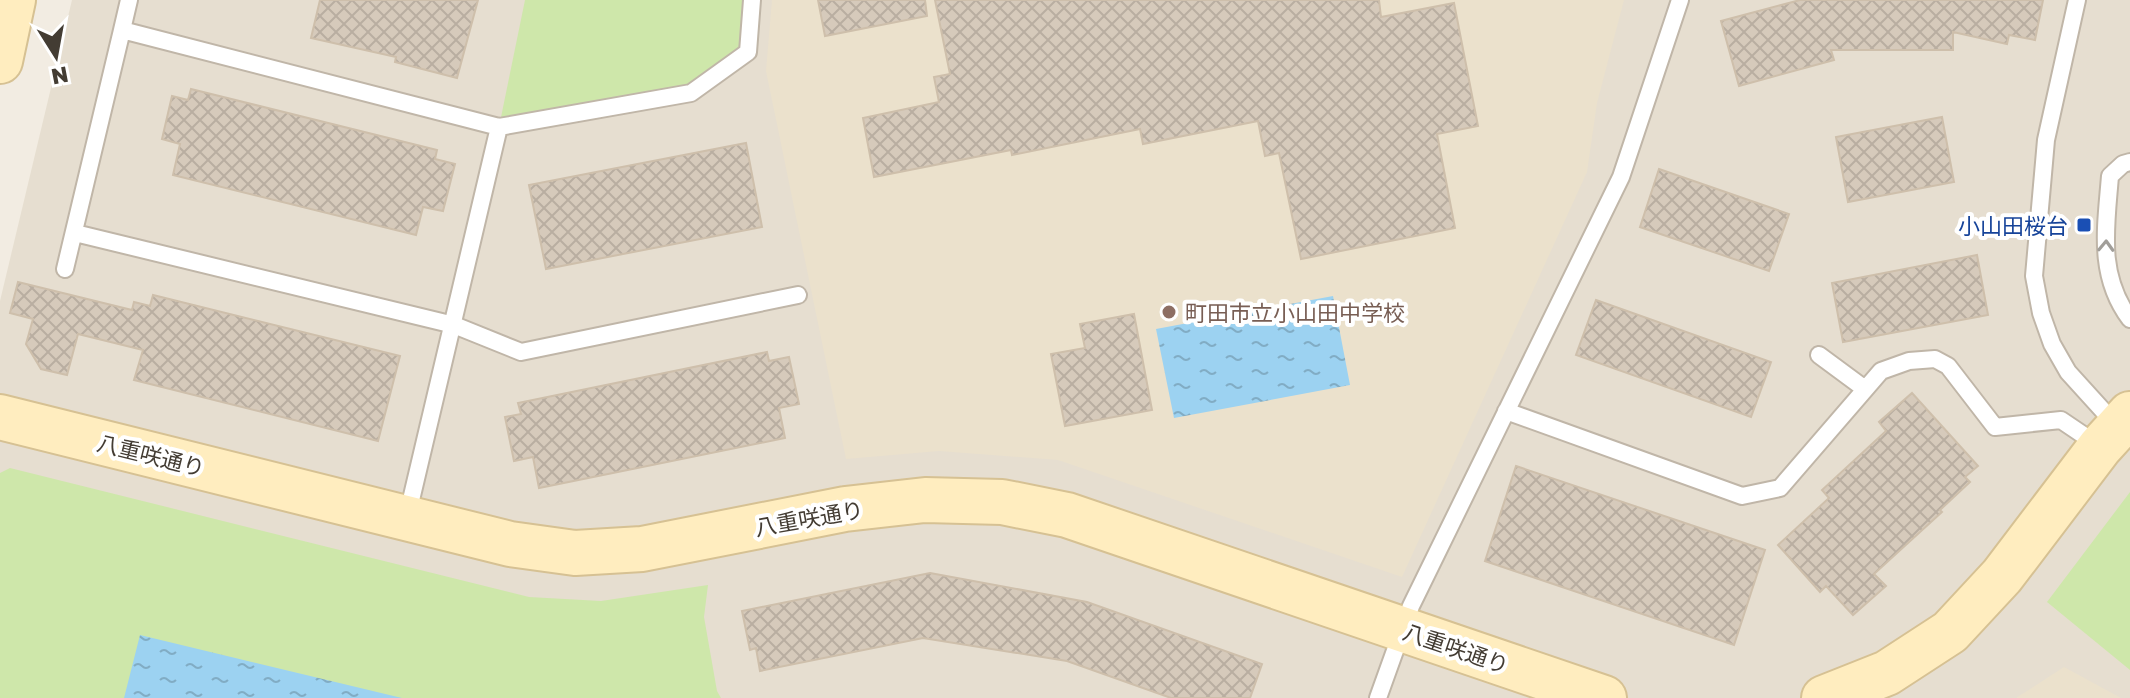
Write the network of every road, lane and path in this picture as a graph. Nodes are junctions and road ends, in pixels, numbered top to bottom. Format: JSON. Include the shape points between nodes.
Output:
{"nodes":[{"id":1,"x":13,"y":0,"type":"edge"},
{"id":2,"x":129,"y":0,"type":"edge"},
{"id":3,"x":752,"y":0,"type":"edge"},
{"id":4,"x":1680,"y":0,"type":"edge"},
{"id":5,"x":2077,"y":0,"type":"edge"},
{"id":6,"x":122,"y":30,"type":"junction"},
{"id":7,"x":0,"y":61,"type":"edge"},
{"id":8,"x":499,"y":127,"type":"junction"},
{"id":9,"x":2130,"y":162,"type":"edge"},
{"id":10,"x":75,"y":233,"type":"junction"},
{"id":11,"x":65,"y":269,"type":"dead end"},
{"id":12,"x":798,"y":295,"type":"dead end"},
{"id":13,"x":2130,"y":319,"type":"edge"},
{"id":14,"x":454,"y":325,"type":"junction"},
{"id":15,"x":1819,"y":355,"type":"dead end"},
{"id":16,"x":1865,"y":389,"type":"junction"},
{"id":17,"x":1506,"y":411,"type":"junction"},
{"id":18,"x":0,"y":417,"type":"edge"},
{"id":19,"x":2116,"y":429,"type":"edge"},
{"id":20,"x":407,"y":519,"type":"junction"},
{"id":21,"x":1401,"y":629,"type":"junction"},
{"id":22,"x":1378,"y":698,"type":"edge"},
{"id":23,"x":1604,"y":698,"type":"edge"},
{"id":24,"x":1824,"y":698,"type":"edge"}],
"edges":[{"from":1,"to":7,"type":"street"},
{"from":2,"to":6,"type":"lane"},
{"from":3,"to":8,"type":"lane","via":[[748,52],[691,93]]},
{"from":4,"to":17,"type":"lane","via":[[1621,177]]},
{"from":5,"to":19,"type":"lane","via":[[2046,140],[2034,276],[2052,344],[2068,372]]},
{"from":6,"to":8,"type":"lane"},
{"from":6,"to":10,"type":"lane"},
{"from":8,"to":14,"type":"lane"},
{"from":13,"to":9,"type":"lane","one_way":true,"via":[[2105,260],[2110,176]]},
{"from":10,"to":11,"type":"lane"},
{"from":10,"to":14,"type":"lane"},
{"from":12,"to":14,"type":"lane","via":[[521,352]]},
{"from":14,"to":20,"type":"lane"},
{"from":15,"to":16,"type":"lane"},
{"from":16,"to":17,"type":"lane","via":[[1780,488],[1742,496]]},
{"from":16,"to":19,"type":"lane","via":[[1881,371],[1935,359],[1948,366],[1995,427],[2061,420]]},
{"from":17,"to":21,"type":"lane"},
{"from":18,"to":20,"type":"street","name":"八重咲通り"},
{"from":19,"to":24,"type":"street","via":[[2002,576],[1950,632],[1887,673]]},
{"from":20,"to":21,"type":"street","name":"八重咲通り","via":[[510,544],[586,553],[642,549],[845,509],[925,500],[1002,502],[1067,515]]},
{"from":21,"to":22,"type":"lane"},
{"from":21,"to":23,"type":"street","name":"八重咲通り"}]}
